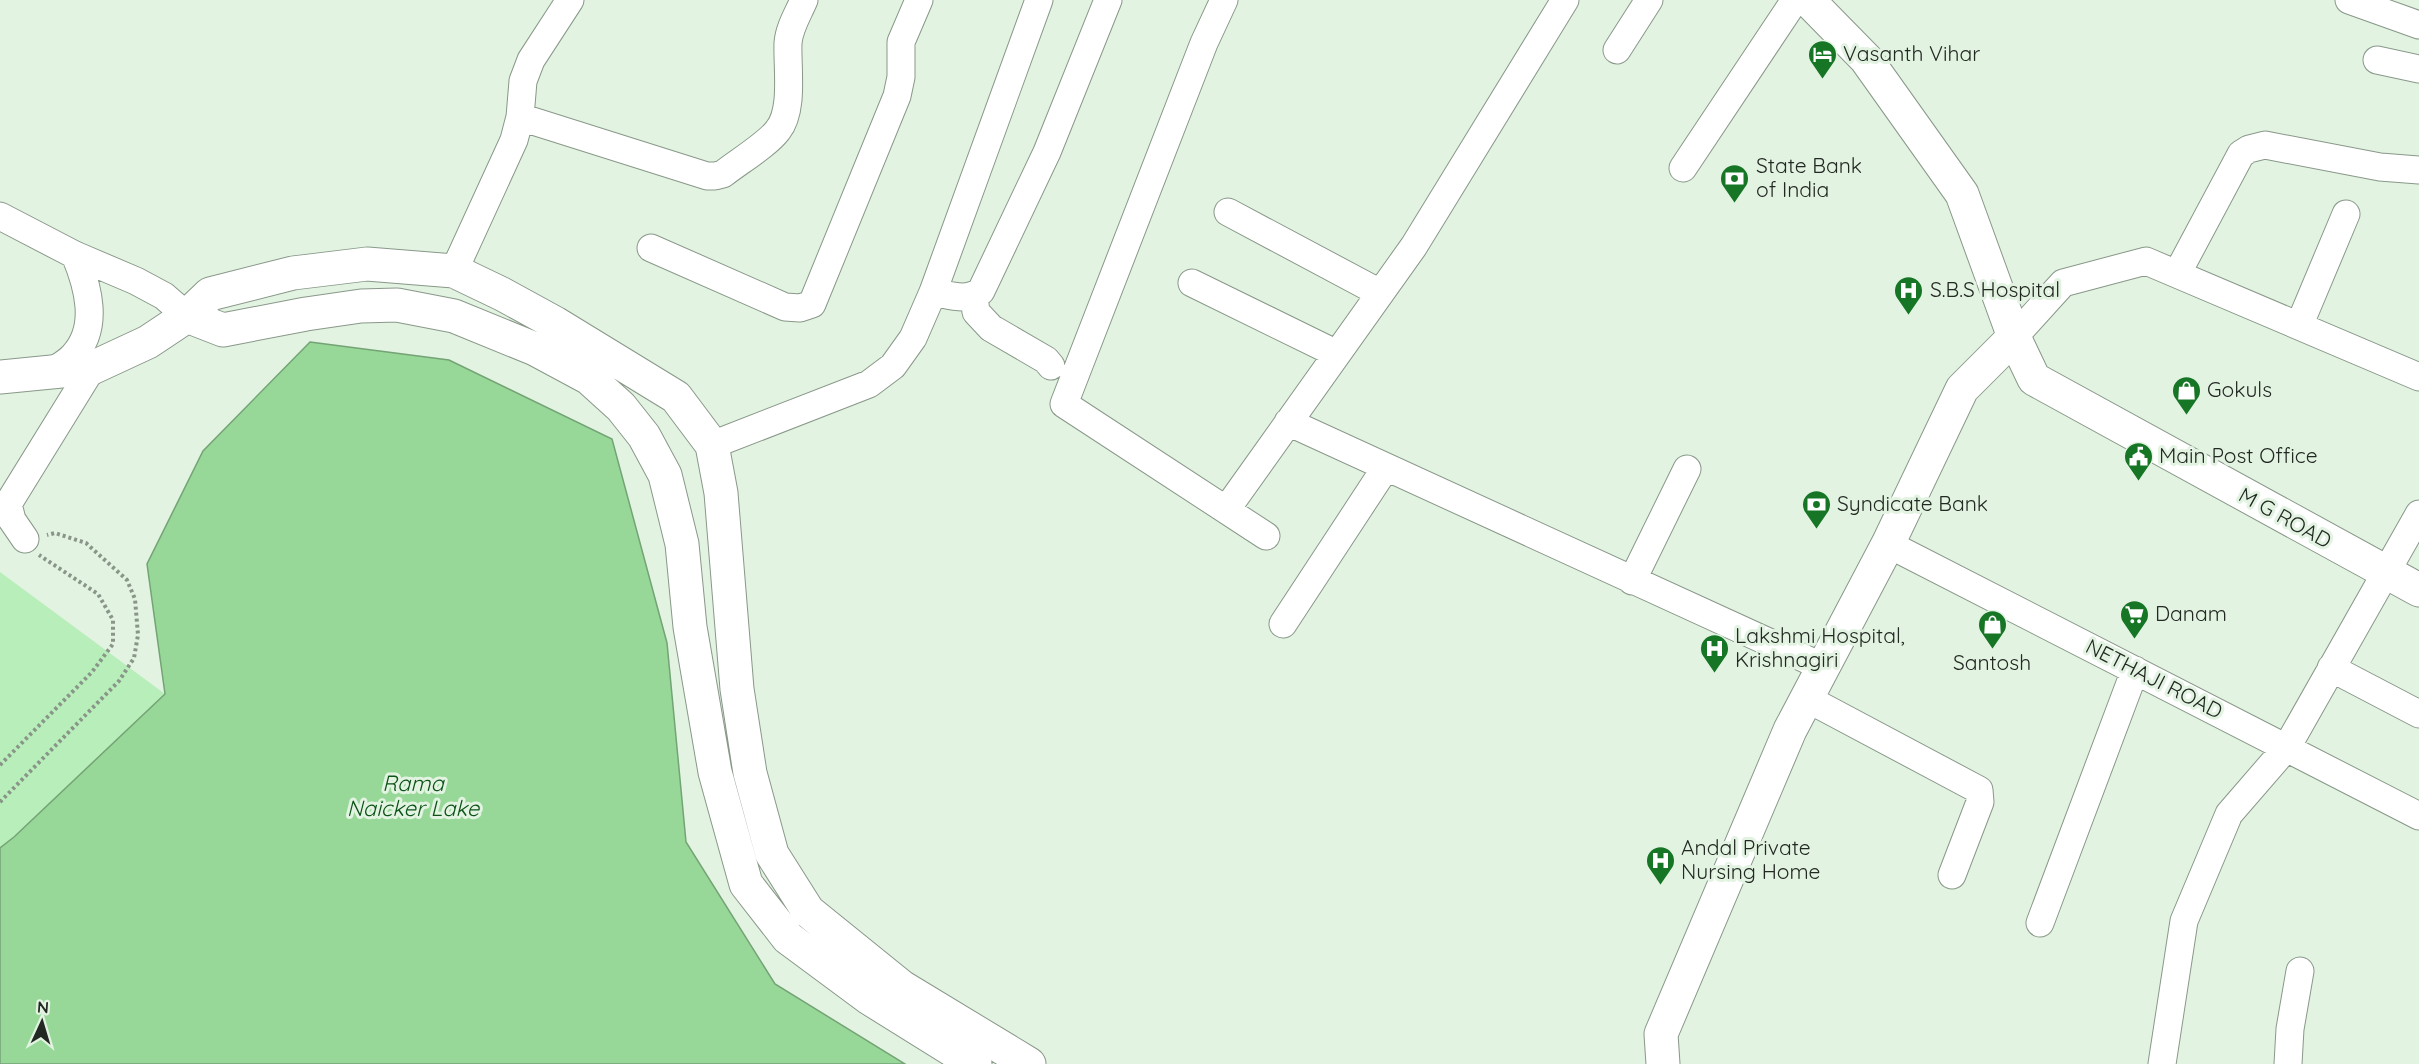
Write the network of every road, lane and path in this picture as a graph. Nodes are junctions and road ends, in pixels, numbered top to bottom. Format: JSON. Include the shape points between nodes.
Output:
{"nodes":[{"id":1,"x":570,"y":0,"type":"edge"},
{"id":2,"x":804,"y":0,"type":"edge"},
{"id":3,"x":919,"y":0,"type":"edge"},
{"id":4,"x":1039,"y":0,"type":"edge"},
{"id":5,"x":1108,"y":0,"type":"edge"},
{"id":6,"x":1224,"y":0,"type":"edge"},
{"id":7,"x":1564,"y":0,"type":"edge"},
{"id":8,"x":1649,"y":0,"type":"edge"},
{"id":9,"x":2349,"y":0,"type":"edge"},
{"id":10,"x":1809,"y":1,"type":"edge"},
{"id":11,"x":2419,"y":25,"type":"edge"},
{"id":12,"x":1617,"y":50,"type":"dead end"},
{"id":13,"x":2377,"y":60,"type":"dead end"},
{"id":14,"x":2419,"y":69,"type":"edge"},
{"id":15,"x":517,"y":129,"type":"junction"},
{"id":16,"x":1683,"y":168,"type":"dead end"},
{"id":17,"x":2419,"y":170,"type":"edge"},
{"id":18,"x":1228,"y":212,"type":"dead end"},
{"id":19,"x":2346,"y":214,"type":"dead end"},
{"id":20,"x":0,"y":216,"type":"edge"},
{"id":21,"x":651,"y":248,"type":"dead end"},
{"id":22,"x":75,"y":255,"type":"junction"},
{"id":23,"x":454,"y":271,"type":"junction"},
{"id":24,"x":2177,"y":274,"type":"junction"},
{"id":25,"x":1192,"y":283,"type":"dead end"},
{"id":26,"x":933,"y":292,"type":"junction"},
{"id":27,"x":1380,"y":293,"type":"junction"},
{"id":28,"x":974,"y":296,"type":"junction"},
{"id":29,"x":187,"y":316,"type":"junction"},
{"id":30,"x":2299,"y":326,"type":"junction"},
{"id":31,"x":2014,"y":337,"type":"junction"},
{"id":32,"x":1337,"y":354,"type":"junction"},
{"id":33,"x":1051,"y":366,"type":"dead end"},
{"id":34,"x":92,"y":369,"type":"junction"},
{"id":35,"x":50,"y":372,"type":"junction"},
{"id":36,"x":0,"y":377,"type":"edge"},
{"id":37,"x":2419,"y":377,"type":"edge"},
{"id":38,"x":1288,"y":422,"type":"junction"},
{"id":39,"x":712,"y":445,"type":"junction"},
{"id":40,"x":1386,"y":467,"type":"junction"},
{"id":41,"x":1687,"y":468,"type":"dead end"},
{"id":42,"x":1226,"y":510,"type":"junction"},
{"id":43,"x":2419,"y":513,"type":"edge"},
{"id":44,"x":1266,"y":536,"type":"dead end"},
{"id":45,"x":25,"y":539,"type":"junction"},
{"id":46,"x":1888,"y":544,"type":"junction"},
{"id":47,"x":2385,"y":572,"type":"junction"},
{"id":48,"x":1632,"y":581,"type":"junction"},
{"id":49,"x":2419,"y":591,"type":"edge"},
{"id":50,"x":1283,"y":624,"type":"dead end"},
{"id":51,"x":1823,"y":667,"type":"junction"},
{"id":52,"x":2331,"y":668,"type":"junction"},
{"id":53,"x":2135,"y":670,"type":"junction"},
{"id":54,"x":1806,"y":698,"type":"junction"},
{"id":55,"x":2419,"y":714,"type":"edge"},
{"id":56,"x":2287,"y":747,"type":"junction"},
{"id":57,"x":0,"y":765,"type":"edge"},
{"id":58,"x":0,"y":802,"type":"edge"},
{"id":59,"x":2419,"y":816,"type":"edge"},
{"id":60,"x":1952,"y":875,"type":"dead end"},
{"id":61,"x":2040,"y":923,"type":"dead end"},
{"id":62,"x":2300,"y":971,"type":"dead end"},
{"id":63,"x":975,"y":1064,"type":"edge"},
{"id":64,"x":1029,"y":1064,"type":"edge"},
{"id":65,"x":1664,"y":1064,"type":"edge"},
{"id":66,"x":2162,"y":1064,"type":"edge"},
{"id":67,"x":2288,"y":1064,"type":"edge"}],
"edges":[{"from":1,"to":15,"type":"street","via":[[531,60],[523,81]]},
{"from":2,"to":15,"type":"street","via":[[788,42],[784,120],[778,131],[723,174],[707,176]]},
{"from":3,"to":21,"type":"street","via":[[901,42],[897,96],[812,304],[785,307]]},
{"from":4,"to":26,"type":"street"},
{"from":5,"to":28,"type":"street","via":[[1047,152],[981,291]]},
{"from":6,"to":42,"type":"street","via":[[1064,404]]},
{"from":7,"to":27,"type":"street","via":[[1439,208]]},
{"from":8,"to":12,"type":"street"},
{"from":9,"to":11,"type":"street"},
{"from":10,"to":16,"type":"street"},
{"from":10,"to":31,"type":"main road","name":"M G ROAD","via":[[1866,59],[1962,194]]},
{"from":13,"to":14,"type":"street"},
{"from":15,"to":23,"type":"street"},
{"from":17,"to":24,"type":"street","via":[[2380,167],[2265,146],[2249,148],[2241,154]]},
{"from":18,"to":27,"type":"street"},
{"from":19,"to":30,"type":"street"},
{"from":20,"to":22,"type":"street"},
{"from":22,"to":29,"type":"street","via":[[164,296]]},
{"from":22,"to":35,"type":"street","via":[[88,294],[86,335],[74,356]]},
{"from":23,"to":29,"type":"main road","via":[[367,264],[293,273],[210,294]]},
{"from":23,"to":39,"type":"main road","via":[[555,323],[676,397]]},
{"from":24,"to":30,"type":"street"},
{"from":24,"to":31,"type":"street","via":[[2146,261],[2063,282]]},
{"from":25,"to":32,"type":"street"},
{"from":26,"to":28,"type":"street","via":[[963,298]]},
{"from":26,"to":39,"type":"street","via":[[913,338],[893,366],[869,384]]},
{"from":27,"to":32,"type":"street"},
{"from":28,"to":33,"type":"street","via":[[976,312],[991,328]]},
{"from":29,"to":34,"type":"main road","via":[[148,342]]},
{"from":29,"to":63,"type":"main road","via":[[223,330],[361,306],[397,305],[454,316],[535,349],[589,378],[621,406],[644,436],[664,474],[682,544],[690,627],[715,772],[746,884],[788,938],[869,998]]},
{"from":30,"to":37,"type":"street"},
{"from":31,"to":46,"type":"main road","via":[[1962,389]]},
{"from":31,"to":47,"type":"main road","name":"M G ROAD","via":[[2034,379]]},
{"from":32,"to":38,"type":"street"},
{"from":34,"to":35,"type":"main road"},
{"from":34,"to":45,"type":"street","via":[[9,504],[12,520]]},
{"from":35,"to":36,"type":"main road"},
{"from":38,"to":40,"type":"street"},
{"from":38,"to":42,"type":"street"},
{"from":39,"to":64,"type":"main road","via":[[721,493],[737,689],[750,773],[772,854],[808,911],[902,987]]},
{"from":40,"to":48,"type":"street"},
{"from":40,"to":50,"type":"street"},
{"from":41,"to":48,"type":"street"},
{"from":42,"to":44,"type":"street"},
{"from":43,"to":47,"type":"street"},
{"from":45,"to":57,"type":"path","via":[[40,557],[98,594],[113,620],[113,644],[92,672]]},
{"from":45,"to":58,"type":"path","via":[[55,533],[86,543],[127,580],[135,599],[138,635],[134,658],[119,681]]},
{"from":46,"to":51,"type":"main road"},
{"from":46,"to":53,"type":"street","name":"NETHAJI ROAD"},
{"from":47,"to":49,"type":"main road","name":"M G ROAD"},
{"from":47,"to":52,"type":"street"},
{"from":48,"to":51,"type":"street"},
{"from":51,"to":54,"type":"main road"},
{"from":52,"to":55,"type":"street"},
{"from":52,"to":56,"type":"street"},
{"from":53,"to":56,"type":"street","name":"NETHAJI ROAD"},
{"from":53,"to":61,"type":"street"},
{"from":54,"to":60,"type":"street","via":[[1979,790],[1980,802]]},
{"from":54,"to":65,"type":"main road","via":[[1661,1034]]},
{"from":56,"to":59,"type":"street","name":"NETHAJI ROAD"},
{"from":56,"to":66,"type":"street","via":[[2229,814],[2184,921]]},
{"from":62,"to":67,"type":"street"}]}
